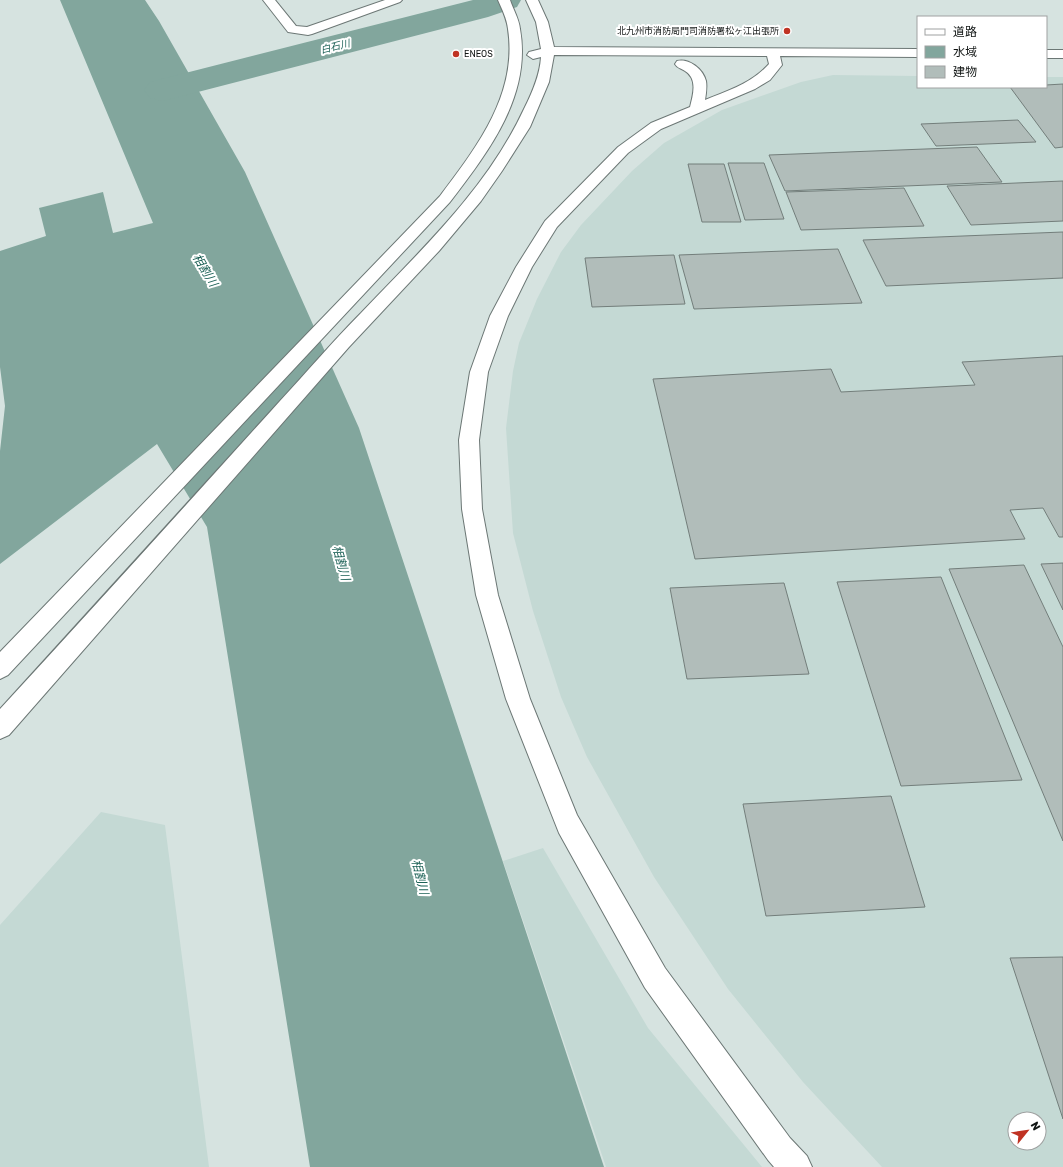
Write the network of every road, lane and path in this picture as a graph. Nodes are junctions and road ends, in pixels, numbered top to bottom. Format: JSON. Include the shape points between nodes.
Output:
{"nodes":[{"id":1,"x":269,"y":0,"type":"edge"},
{"id":2,"x":396,"y":0,"type":"edge"},
{"id":3,"x":504,"y":0,"type":"edge"},
{"id":4,"x":532,"y":0,"type":"edge"},
{"id":5,"x":917,"y":53,"type":"edge"},
{"id":6,"x":1047,"y":54,"type":"edge"},
{"id":7,"x":1063,"y":54,"type":"edge"},
{"id":8,"x":547,"y":57,"type":"junction"},
{"id":9,"x":518,"y":58,"type":"junction"},
{"id":10,"x":774,"y":58,"type":"junction"},
{"id":11,"x":681,"y":64,"type":"junction"},
{"id":12,"x":917,"y":65,"type":"edge"},
{"id":13,"x":1047,"y":66,"type":"edge"},
{"id":14,"x":1063,"y":66,"type":"edge"},
{"id":15,"x":696,"y":108,"type":"junction"},
{"id":16,"x":0,"y":668,"type":"edge"},
{"id":17,"x":0,"y":727,"type":"edge"},
{"id":18,"x":796,"y":1167,"type":"edge"}],
"edges":[{"from":1,"to":2,"type":"street","via":[[292,29],[308,31]]},
{"from":3,"to":9,"type":"street","via":[[513,17]]},
{"from":4,"to":8,"type":"street","via":[[544,26]]},
{"from":5,"to":10,"type":"street"},
{"from":6,"to":7,"type":"street"},
{"from":8,"to":9,"type":"street"},
{"from":8,"to":10,"type":"street"},
{"from":8,"to":11,"type":"street"},
{"from":8,"to":17,"type":"street","via":[[533,105],[518,136],[491,180],[457,221],[345,340]]},
{"from":9,"to":16,"type":"street","via":[[506,103],[494,130],[445,199]]},
{"from":10,"to":11,"type":"street"},
{"from":10,"to":12,"type":"street"},
{"from":10,"to":15,"type":"street","via":[[765,77],[750,86]]},
{"from":11,"to":15,"type":"street","via":[[693,70],[698,77],[700,92]]},
{"from":13,"to":14,"type":"street"},
{"from":15,"to":18,"type":"street","via":[[656,126],[623,150],[551,224],[524,267],[498,316],[479,372],[470,440],[472,508],[487,595],[518,699],[568,824],[655,978],[779,1148]]}]}
